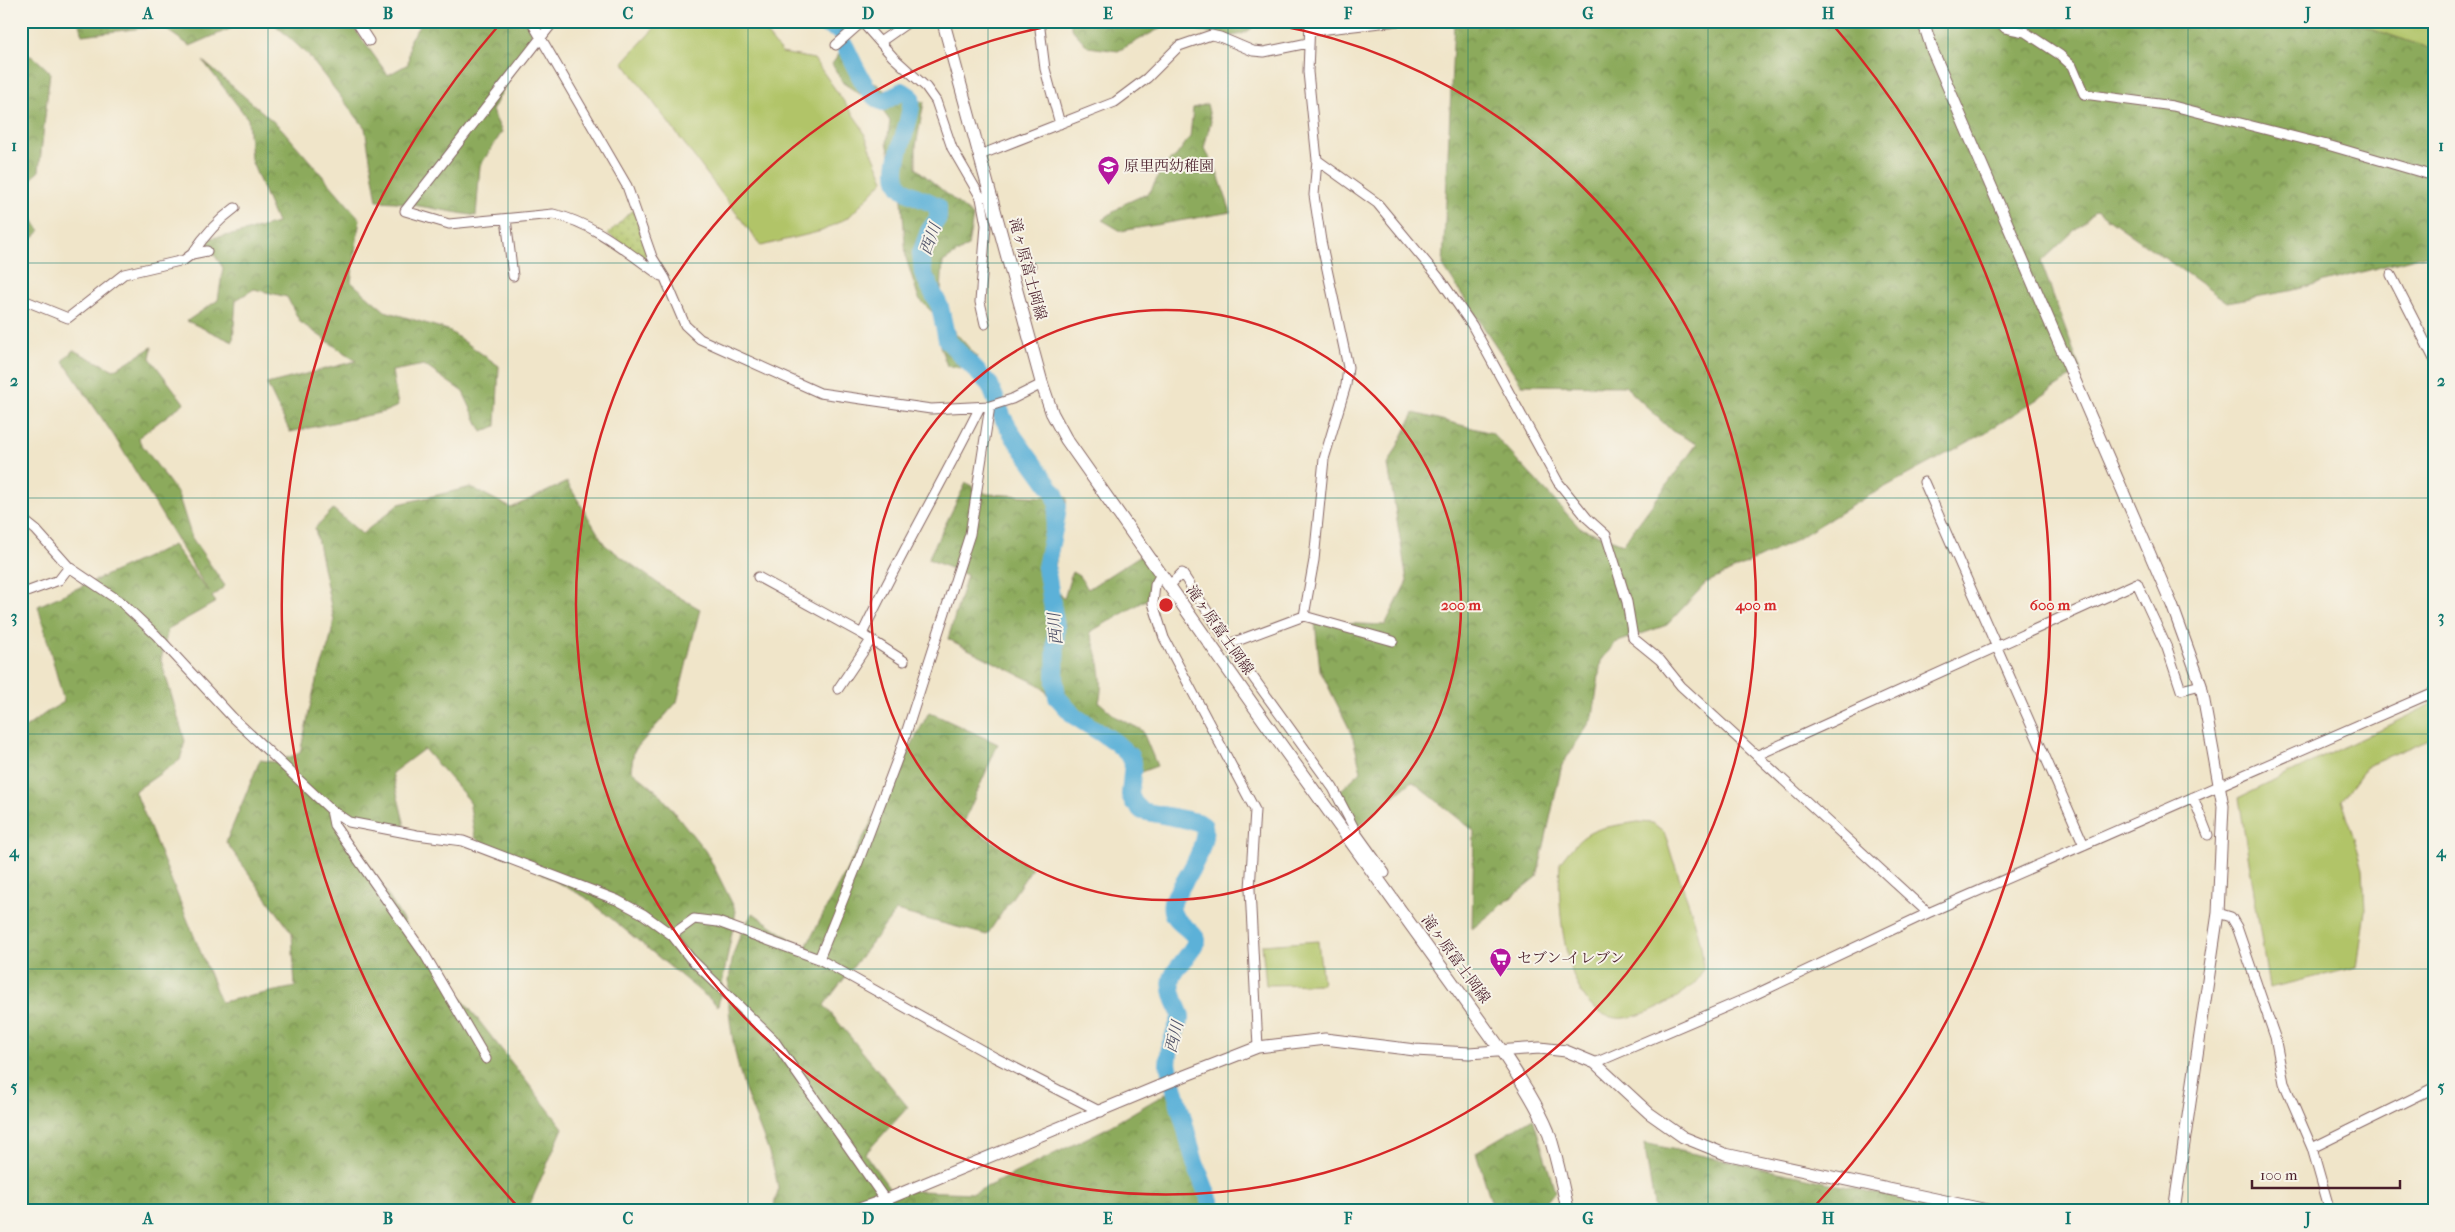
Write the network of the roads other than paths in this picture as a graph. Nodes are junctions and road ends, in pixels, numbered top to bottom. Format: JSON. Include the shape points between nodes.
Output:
{"nodes":[{"id":1,"x":356,"y":21,"type":"edge"},
{"id":2,"x":531,"y":21,"type":"edge"},
{"id":3,"x":554,"y":21,"type":"edge"},
{"id":4,"x":910,"y":21,"type":"edge"},
{"id":5,"x":943,"y":21,"type":"edge"},
{"id":6,"x":1039,"y":21,"type":"edge"},
{"id":7,"x":1398,"y":21,"type":"edge"},
{"id":8,"x":1923,"y":21,"type":"edge"},
{"id":9,"x":2000,"y":21,"type":"edge"},
{"id":10,"x":862,"y":22,"type":"edge"},
{"id":11,"x":1310,"y":26,"type":"edge"},
{"id":12,"x":541,"y":39,"type":"junction"},
{"id":13,"x":369,"y":41,"type":"dead end"},
{"id":14,"x":880,"y":42,"type":"junction"},
{"id":15,"x":1308,"y":43,"type":"junction"},
{"id":16,"x":836,"y":45,"type":"dead end"},
{"id":17,"x":1060,"y":124,"type":"junction"},
{"id":18,"x":980,"y":155,"type":"junction"},
{"id":19,"x":1317,"y":160,"type":"junction"},
{"id":20,"x":2434,"y":176,"type":"edge"},
{"id":21,"x":986,"y":196,"type":"junction"},
{"id":22,"x":236,"y":208,"type":"dead end"},
{"id":23,"x":506,"y":219,"type":"junction"},
{"id":24,"x":207,"y":251,"type":"dead end"},
{"id":25,"x":192,"y":254,"type":"junction"},
{"id":26,"x":1031,"y":266,"type":"dead end"},
{"id":27,"x":1013,"y":272,"type":"junction"},
{"id":28,"x":2391,"y":275,"type":"dead end"},
{"id":29,"x":513,"y":276,"type":"dead end"},
{"id":30,"x":665,"y":278,"type":"junction"},
{"id":31,"x":21,"y":299,"type":"edge"},
{"id":32,"x":986,"y":324,"type":"dead end"},
{"id":33,"x":2434,"y":359,"type":"edge"},
{"id":34,"x":1042,"y":384,"type":"junction"},
{"id":35,"x":990,"y":406,"type":"junction"},
{"id":36,"x":980,"y":407,"type":"junction"},
{"id":37,"x":1924,"y":482,"type":"dead end"},
{"id":38,"x":21,"y":518,"type":"edge"},
{"id":39,"x":69,"y":567,"type":"junction"},
{"id":40,"x":1161,"y":574,"type":"junction"},
{"id":41,"x":758,"y":577,"type":"dead end"},
{"id":42,"x":1169,"y":586,"type":"junction"},
{"id":43,"x":21,"y":594,"type":"edge"},
{"id":44,"x":1304,"y":616,"type":"junction"},
{"id":45,"x":862,"y":634,"type":"junction"},
{"id":46,"x":870,"y":640,"type":"junction"},
{"id":47,"x":1394,"y":641,"type":"dead end"},
{"id":48,"x":1229,"y":644,"type":"junction"},
{"id":49,"x":1996,"y":645,"type":"junction"},
{"id":50,"x":904,"y":662,"type":"dead end"},
{"id":51,"x":2201,"y":685,"type":"junction"},
{"id":52,"x":838,"y":689,"type":"dead end"},
{"id":53,"x":2434,"y":692,"type":"edge"},
{"id":54,"x":1758,"y":755,"type":"junction"},
{"id":55,"x":2220,"y":785,"type":"junction"},
{"id":56,"x":2193,"y":798,"type":"junction"},
{"id":57,"x":331,"y":810,"type":"junction"},
{"id":58,"x":2208,"y":835,"type":"dead end"},
{"id":59,"x":2084,"y":846,"type":"junction"},
{"id":60,"x":1385,"y":873,"type":"dead end"},
{"id":61,"x":1928,"y":913,"type":"junction"},
{"id":62,"x":2218,"y":913,"type":"junction"},
{"id":63,"x":672,"y":934,"type":"junction"},
{"id":64,"x":819,"y":958,"type":"junction"},
{"id":65,"x":1258,"y":1048,"type":"junction"},
{"id":66,"x":1501,"y":1050,"type":"junction"},
{"id":67,"x":486,"y":1058,"type":"dead end"},
{"id":68,"x":1595,"y":1063,"type":"junction"},
{"id":69,"x":2434,"y":1088,"type":"edge"},
{"id":70,"x":1101,"y":1112,"type":"junction"},
{"id":71,"x":2312,"y":1148,"type":"junction"},
{"id":72,"x":885,"y":1200,"type":"junction"},
{"id":73,"x":854,"y":1211,"type":"edge"},
{"id":74,"x":893,"y":1211,"type":"edge"},
{"id":75,"x":1568,"y":1211,"type":"edge"},
{"id":76,"x":1992,"y":1211,"type":"edge"},
{"id":77,"x":2174,"y":1211,"type":"edge"},
{"id":78,"x":2330,"y":1211,"type":"edge"}],
"edges":[{"from":1,"to":13,"type":"street"},
{"from":2,"to":12,"type":"street"},
{"from":3,"to":12,"type":"street"},
{"from":4,"to":14,"type":"street"},
{"from":5,"to":18,"type":"main road","name":"滝ヶ原富士岡線"},
{"from":6,"to":17,"type":"street","via":[[1044,69]]},
{"from":7,"to":11,"type":"street"},
{"from":8,"to":51,"type":"street","via":[[1933,52],[2172,605]]},
{"from":9,"to":20,"type":"street","via":[[2005,28],[2025,32],[2060,54],[2072,66],[2084,94],[2173,106]]},
{"from":10,"to":14,"type":"street"},
{"from":10,"to":16,"type":"street"},
{"from":11,"to":15,"type":"street"},
{"from":12,"to":23,"type":"street","via":[[405,211],[449,224]]},
{"from":12,"to":30,"type":"street","via":[[627,186],[652,257]]},
{"from":14,"to":21,"type":"street","via":[[936,101],[952,148]]},
{"from":15,"to":17,"type":"street","via":[[1264,52],[1211,36],[1179,46],[1147,78],[1115,102]]},
{"from":15,"to":19,"type":"street"},
{"from":17,"to":18,"type":"street"},
{"from":18,"to":21,"type":"main road","name":"滝ヶ原富士岡線"},
{"from":19,"to":44,"type":"street","via":[[1314,195],[1348,367],[1346,385],[1324,459],[1314,560]]},
{"from":19,"to":54,"type":"street","via":[[1377,203],[1440,279],[1472,325],[1558,482],[1587,518],[1606,534],[1633,638]]},
{"from":21,"to":27,"type":"main road","name":"滝ヶ原富士岡線"},
{"from":21,"to":32,"type":"street","via":[[980,302]]},
{"from":22,"to":25,"type":"street","via":[[204,235]]},
{"from":23,"to":29,"type":"street"},
{"from":23,"to":30,"type":"street","via":[[553,214],[569,217],[595,229]]},
{"from":24,"to":25,"type":"street"},
{"from":25,"to":31,"type":"street","via":[[184,260],[124,274],[68,318]]},
{"from":26,"to":27,"type":"street"},
{"from":27,"to":34,"type":"main road","name":"滝ヶ原富士岡線"},
{"from":28,"to":33,"type":"street"},
{"from":30,"to":36,"type":"street","via":[[685,325],[700,339],[820,394],[931,409]]},
{"from":34,"to":35,"type":"street"},
{"from":34,"to":40,"type":"main road","name":"滝ヶ原富士岡線","via":[[1066,439]]},
{"from":35,"to":36,"type":"street"},
{"from":35,"to":64,"type":"street","via":[[970,534],[900,752]]},
{"from":36,"to":45,"type":"street","via":[[898,559]]},
{"from":37,"to":49,"type":"street"},
{"from":38,"to":39,"type":"street"},
{"from":39,"to":43,"type":"street","via":[[58,580]]},
{"from":39,"to":57,"type":"street","via":[[121,602],[234,719]]},
{"from":40,"to":42,"type":"main road","name":"滝ヶ原富士岡線"},
{"from":40,"to":65,"type":"street","via":[[1155,585],[1154,603],[1164,638],[1255,810],[1250,889]]},
{"from":41,"to":45,"type":"street"},
{"from":42,"to":48,"type":"street","via":[[1182,573]]},
{"from":42,"to":66,"type":"main road","name":"滝ヶ原富士岡線"},
{"from":44,"to":47,"type":"street"},
{"from":44,"to":48,"type":"street"},
{"from":45,"to":46,"type":"street"},
{"from":46,"to":50,"type":"street"},
{"from":46,"to":52,"type":"street"},
{"from":48,"to":60,"type":"street","via":[[1333,788],[1357,834]]},
{"from":49,"to":51,"type":"street","via":[[2137,583],[2167,648],[2181,690]]},
{"from":49,"to":54,"type":"street"},
{"from":49,"to":59,"type":"street"},
{"from":51,"to":55,"type":"street"},
{"from":53,"to":55,"type":"street"},
{"from":54,"to":61,"type":"street"},
{"from":55,"to":56,"type":"street"},
{"from":55,"to":62,"type":"street","via":[[2223,806]]},
{"from":56,"to":58,"type":"street"},
{"from":56,"to":59,"type":"street"},
{"from":57,"to":63,"type":"street","via":[[349,822],[463,841],[617,900]]},
{"from":57,"to":67,"type":"street","via":[[334,825],[425,955]]},
{"from":59,"to":61,"type":"street"},
{"from":61,"to":68,"type":"street","via":[[1754,995]]},
{"from":62,"to":71,"type":"street","via":[[2230,918],[2237,927],[2275,1037],[2284,1083]]},
{"from":62,"to":77,"type":"street"},
{"from":63,"to":64,"type":"street","via":[[694,919],[718,922]]},
{"from":63,"to":72,"type":"street","via":[[690,958],[773,1039]]},
{"from":64,"to":70,"type":"street","via":[[994,1057]]},
{"from":65,"to":66,"type":"street","via":[[1325,1039],[1415,1050],[1470,1053]]},
{"from":65,"to":70,"type":"street"},
{"from":66,"to":68,"type":"street","via":[[1566,1050]]},
{"from":66,"to":75,"type":"main road","name":"滝ヶ原富士岡線","via":[[1529,1093],[1547,1130]]},
{"from":68,"to":76,"type":"street","via":[[1656,1118],[1683,1137],[1725,1154]]},
{"from":69,"to":71,"type":"street"},
{"from":70,"to":72,"type":"street"},
{"from":71,"to":78,"type":"street"},
{"from":72,"to":73,"type":"street"},
{"from":72,"to":74,"type":"street"}]}
